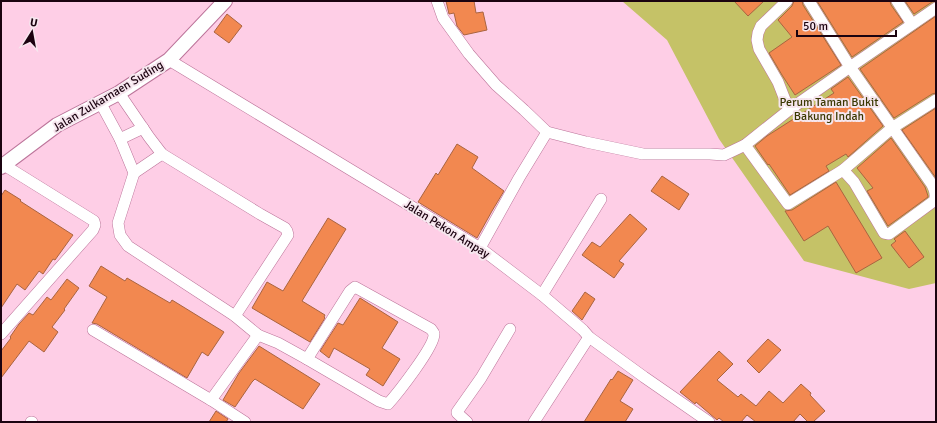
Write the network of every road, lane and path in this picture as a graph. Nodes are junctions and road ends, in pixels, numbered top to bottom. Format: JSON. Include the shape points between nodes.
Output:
{"nodes":[{"id":1,"x":225,"y":1,"type":"edge"},
{"id":2,"x":437,"y":1,"type":"edge"},
{"id":3,"x":787,"y":1,"type":"edge"},
{"id":4,"x":810,"y":1,"type":"edge"},
{"id":5,"x":897,"y":1,"type":"edge"},
{"id":6,"x":936,"y":8,"type":"edge"},
{"id":7,"x":912,"y":24,"type":"junction"},
{"id":8,"x":169,"y":60,"type":"junction"},
{"id":9,"x":850,"y":67,"type":"junction"},
{"id":10,"x":119,"y":93,"type":"junction"},
{"id":11,"x":936,"y":100,"type":"edge"},
{"id":12,"x":100,"y":102,"type":"junction"},
{"id":13,"x":789,"y":110,"type":"junction"},
{"id":14,"x":143,"y":128,"type":"junction"},
{"id":15,"x":892,"y":128,"type":"junction"},
{"id":16,"x":547,"y":132,"type":"junction"},
{"id":17,"x":120,"y":139,"type":"junction"},
{"id":18,"x":745,"y":145,"type":"junction"},
{"id":19,"x":162,"y":154,"type":"junction"},
{"id":20,"x":3,"y":166,"type":"edge"},
{"id":21,"x":842,"y":170,"type":"junction"},
{"id":22,"x":134,"y":173,"type":"junction"},
{"id":23,"x":601,"y":199,"type":"dead end"},
{"id":24,"x":480,"y":248,"type":"junction"},
{"id":25,"x":542,"y":295,"type":"junction"},
{"id":26,"x":235,"y":316,"type":"junction"},
{"id":27,"x":510,"y":328,"type":"dead end"},
{"id":28,"x":94,"y":330,"type":"dead end"},
{"id":29,"x":1,"y":334,"type":"edge"},
{"id":30,"x":258,"y":335,"type":"junction"},
{"id":31,"x":589,"y":337,"type":"junction"},
{"id":32,"x":307,"y":359,"type":"junction"},
{"id":33,"x":211,"y":400,"type":"junction"},
{"id":34,"x":245,"y":422,"type":"edge"},
{"id":35,"x":467,"y":422,"type":"edge"},
{"id":36,"x":534,"y":422,"type":"edge"},
{"id":37,"x":709,"y":422,"type":"edge"}],
"edges":[{"from":1,"to":8,"type":"street","name":"Jalan Zulkarnaen Suding"},
{"from":2,"to":16,"type":"street","via":[[443,18],[468,54],[496,85]]},
{"from":3,"to":13,"type":"street","via":[[761,26],[757,40]]},
{"from":4,"to":9,"type":"street"},
{"from":5,"to":7,"type":"street"},
{"from":6,"to":7,"type":"street"},
{"from":7,"to":9,"type":"street"},
{"from":8,"to":10,"type":"street","name":"Jalan Zulkarnaen Suding"},
{"from":8,"to":24,"type":"street","name":"Jalan Pekon Ampay"},
{"from":9,"to":13,"type":"street"},
{"from":9,"to":15,"type":"street"},
{"from":10,"to":12,"type":"street","name":"Jalan Zulkarnaen Suding"},
{"from":10,"to":14,"type":"street"},
{"from":11,"to":15,"type":"street"},
{"from":12,"to":17,"type":"street"},
{"from":12,"to":20,"type":"street","name":"Jalan Zulkarnaen Suding","via":[[57,125]]},
{"from":13,"to":18,"type":"street"},
{"from":14,"to":17,"type":"street"},
{"from":14,"to":19,"type":"street"},
{"from":15,"to":21,"type":"street"},
{"from":15,"to":21,"type":"street","via":[[934,188],[934,201],[889,234],[884,233],[854,182]]},
{"from":16,"to":18,"type":"street","via":[[643,154],[724,155]]},
{"from":16,"to":24,"type":"street"},
{"from":17,"to":22,"type":"street"},
{"from":18,"to":21,"type":"street","via":[[788,204]]},
{"from":19,"to":22,"type":"street"},
{"from":19,"to":26,"type":"street","via":[[287,231],[288,235]]},
{"from":20,"to":29,"type":"street","via":[[94,221],[95,224],[93,230]]},
{"from":22,"to":26,"type":"street","via":[[118,223],[120,235],[128,246]]},
{"from":23,"to":25,"type":"street"},
{"from":24,"to":25,"type":"street","name":"Jalan Pekon Ampay"},
{"from":25,"to":31,"type":"street","name":"Jalan Pekon Ampay"},
{"from":26,"to":30,"type":"street"},
{"from":27,"to":35,"type":"street","via":[[481,378],[456,413]]},
{"from":28,"to":33,"type":"street"},
{"from":30,"to":32,"type":"street"},
{"from":30,"to":33,"type":"street"},
{"from":31,"to":36,"type":"street"},
{"from":31,"to":37,"type":"street","name":"Jalan Pekon Ampay"},
{"from":32,"to":32,"type":"street","via":[[388,404],[422,361],[434,333],[355,287]]},
{"from":33,"to":34,"type":"street"}]}
